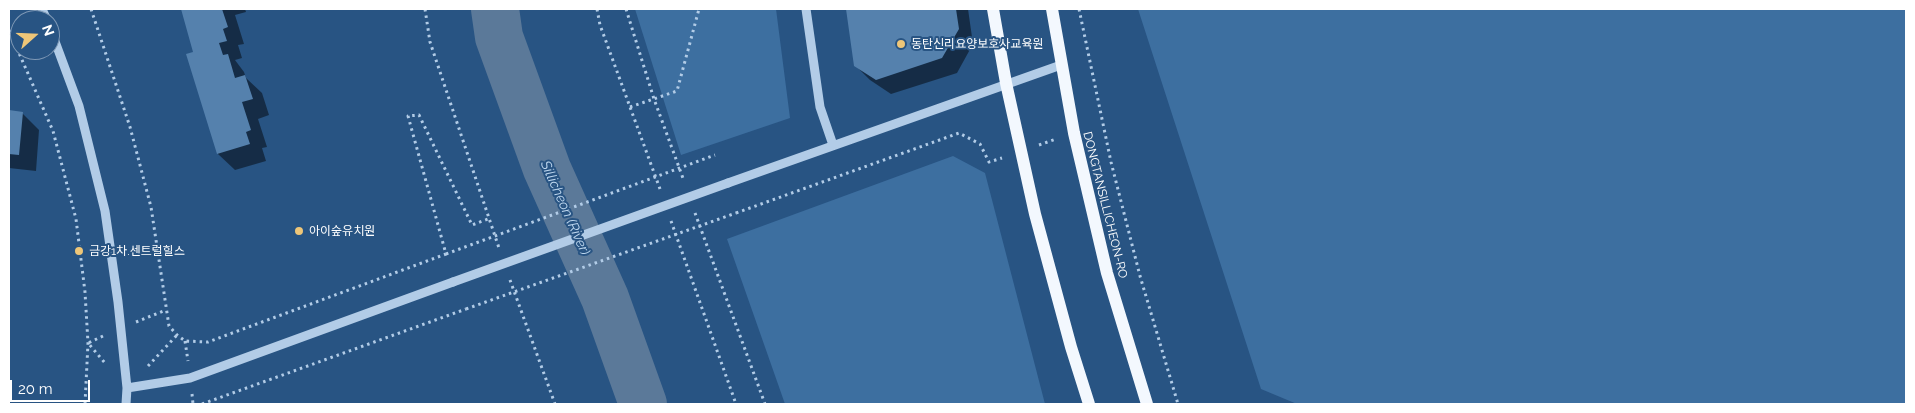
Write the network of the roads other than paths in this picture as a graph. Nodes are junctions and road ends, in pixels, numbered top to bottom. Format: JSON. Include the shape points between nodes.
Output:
{"nodes":[{"id":1,"x":806,"y":9,"type":"edge"},
{"id":2,"x":993,"y":9,"type":"edge"},
{"id":3,"x":1052,"y":9,"type":"edge"},
{"id":4,"x":60,"y":55,"type":"edge"},
{"id":5,"x":1061,"y":65,"type":"junction"},
{"id":6,"x":1006,"y":83,"type":"junction"},
{"id":7,"x":834,"y":145,"type":"junction"},
{"id":8,"x":127,"y":388,"type":"junction"},
{"id":9,"x":126,"y":404,"type":"edge"},
{"id":10,"x":1089,"y":404,"type":"edge"},
{"id":11,"x":1147,"y":404,"type":"edge"}],
"edges":[{"from":1,"to":7,"type":"street","via":[[820,107]]},
{"from":2,"to":6,"type":"main road"},
{"from":3,"to":5,"type":"main road","name":"DONGTANSILLICHEON-RO"},
{"from":4,"to":8,"type":"street","via":[[79,106],[105,211]]},
{"from":5,"to":6,"type":"street"},
{"from":5,"to":11,"type":"main road","name":"DONGTANSILLICHEON-RO","via":[[1107,273]]},
{"from":6,"to":7,"type":"street"},
{"from":6,"to":10,"type":"main road","via":[[1048,261]]},
{"from":7,"to":8,"type":"street","bridge":true,"via":[[190,378]]},
{"from":8,"to":9,"type":"street"}]}
